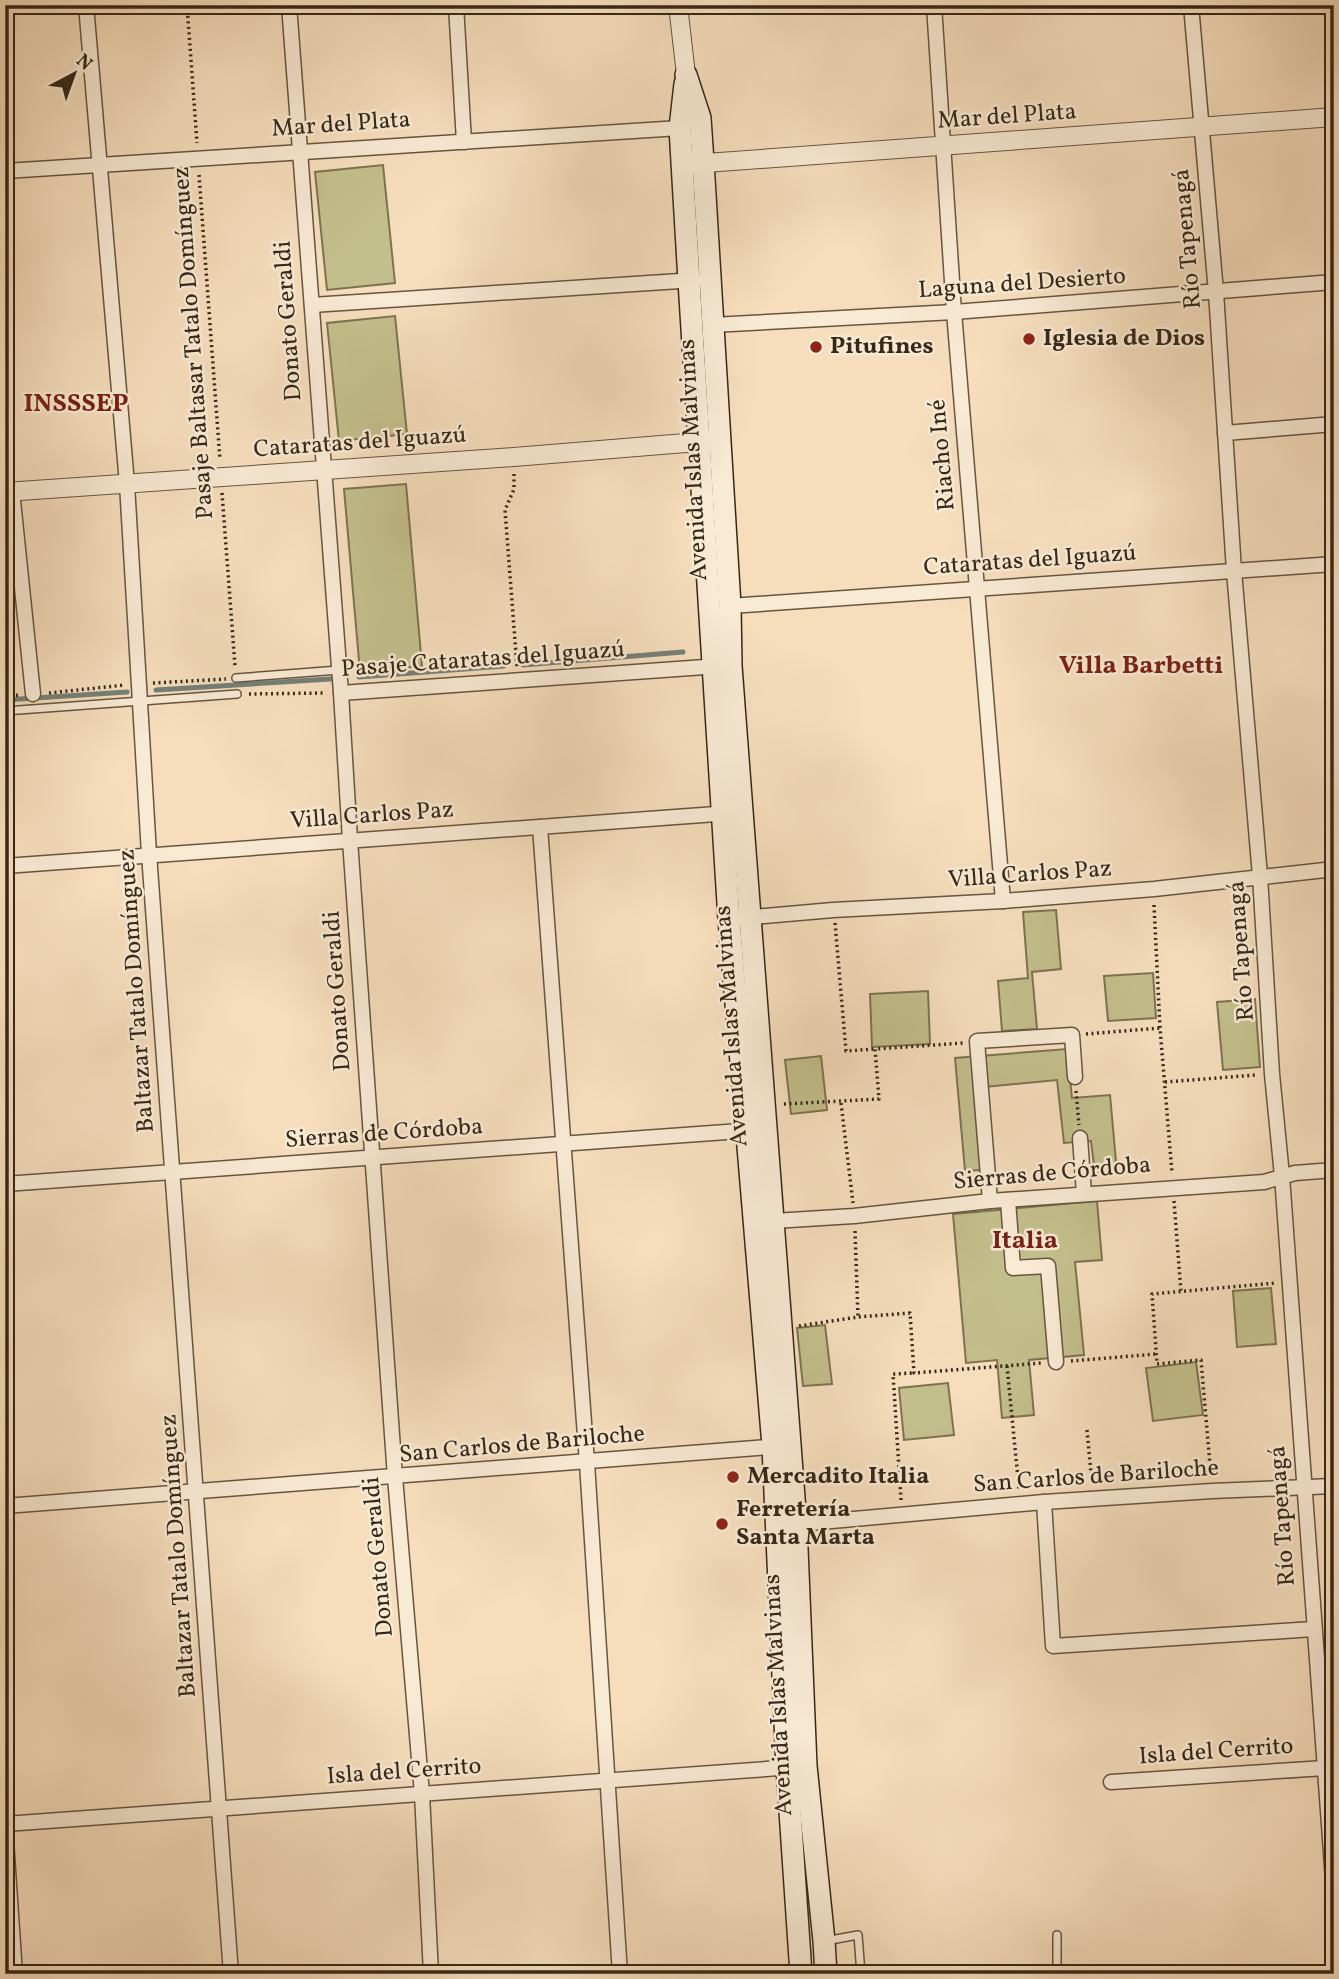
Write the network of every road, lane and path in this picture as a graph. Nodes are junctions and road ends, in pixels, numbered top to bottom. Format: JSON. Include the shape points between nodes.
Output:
{"nodes":[{"id":1,"x":86,"y":5,"type":"edge"},
{"id":2,"x":187,"y":5,"type":"edge"},
{"id":3,"x":289,"y":5,"type":"edge"},
{"id":4,"x":456,"y":5,"type":"edge"},
{"id":5,"x":678,"y":5,"type":"edge"},
{"id":6,"x":934,"y":5,"type":"edge"},
{"id":7,"x":1191,"y":5,"type":"edge"},
{"id":8,"x":686,"y":75,"type":"junction"},
{"id":9,"x":1334,"y":117,"type":"edge"},
{"id":10,"x":680,"y":128,"type":"junction"},
{"id":11,"x":1201,"y":128,"type":"junction"},
{"id":12,"x":464,"y":142,"type":"junction"},
{"id":13,"x":942,"y":146,"type":"junction"},
{"id":14,"x":299,"y":152,"type":"junction"},
{"id":15,"x":198,"y":159,"type":"junction"},
{"id":16,"x":693,"y":164,"type":"junction"},
{"id":17,"x":101,"y":165,"type":"junction"},
{"id":18,"x":5,"y":171,"type":"edge"},
{"id":19,"x":710,"y":279,"type":"junction"},
{"id":20,"x":689,"y":281,"type":"junction"},
{"id":21,"x":1334,"y":282,"type":"edge"},
{"id":22,"x":1216,"y":292,"type":"junction"},
{"id":23,"x":312,"y":305,"type":"junction"},
{"id":24,"x":954,"y":312,"type":"junction"},
{"id":25,"x":712,"y":325,"type":"junction"},
{"id":26,"x":5,"y":395,"type":"edge"},
{"id":27,"x":1334,"y":424,"type":"edge"},
{"id":28,"x":1225,"y":433,"type":"junction"},
{"id":29,"x":709,"y":441,"type":"junction"},
{"id":30,"x":514,"y":457,"type":"junction"},
{"id":31,"x":324,"y":471,"type":"junction"},
{"id":32,"x":221,"y":478,"type":"junction"},
{"id":33,"x":127,"y":484,"type":"junction"},
{"id":34,"x":9,"y":491,"type":"edge"},
{"id":35,"x":1334,"y":564,"type":"edge"},
{"id":36,"x":1234,"y":571,"type":"junction"},
{"id":37,"x":977,"y":590,"type":"junction"},
{"id":38,"x":730,"y":606,"type":"junction"},
{"id":39,"x":722,"y":666,"type":"junction"},
{"id":40,"x":339,"y":670,"type":"junction"},
{"id":41,"x":236,"y":678,"type":"junction"},
{"id":42,"x":518,"y":680,"type":"junction"},
{"id":43,"x":139,"y":683,"type":"junction"},
{"id":44,"x":341,"y":693,"type":"junction"},
{"id":45,"x":33,"y":694,"type":"junction"},
{"id":46,"x":237,"y":694,"type":"joint"},
{"id":47,"x":5,"y":696,"type":"edge"},
{"id":48,"x":140,"y":701,"type":"junction"},
{"id":49,"x":5,"y":711,"type":"edge"},
{"id":50,"x":733,"y":813,"type":"junction"},
{"id":51,"x":540,"y":827,"type":"junction"},
{"id":52,"x":350,"y":840,"type":"junction"},
{"id":53,"x":149,"y":854,"type":"junction"},
{"id":54,"x":5,"y":866,"type":"edge"},
{"id":55,"x":1334,"y":869,"type":"edge"},
{"id":56,"x":1260,"y":876,"type":"junction"},
{"id":57,"x":1154,"y":889,"type":"junction"},
{"id":58,"x":1003,"y":901,"type":"junction"},
{"id":59,"x":834,"y":910,"type":"junction"},
{"id":60,"x":751,"y":918,"type":"junction"},
{"id":61,"x":729,"y":919,"type":"junction"},
{"id":62,"x":1160,"y":1028,"type":"junction"},
{"id":63,"x":1072,"y":1035,"type":"junction"},
{"id":64,"x":977,"y":1041,"type":"junction"},
{"id":65,"x":875,"y":1049,"type":"junction"},
{"id":66,"x":1272,"y":1074,"type":"junction"},
{"id":67,"x":1075,"y":1077,"type":"joint"},
{"id":68,"x":1165,"y":1082,"type":"junction"},
{"id":69,"x":764,"y":1104,"type":"junction"},
{"id":70,"x":757,"y":1130,"type":"junction"},
{"id":71,"x":1080,"y":1138,"type":"joint"},
{"id":72,"x":563,"y":1144,"type":"junction"},
{"id":73,"x":373,"y":1157,"type":"junction"},
{"id":74,"x":1334,"y":1170,"type":"edge"},
{"id":75,"x":174,"y":1172,"type":"junction"},
{"id":76,"x":1282,"y":1177,"type":"junction"},
{"id":77,"x":5,"y":1184,"type":"edge"},
{"id":78,"x":1173,"y":1187,"type":"junction"},
{"id":79,"x":1084,"y":1194,"type":"junction"},
{"id":80,"x":1007,"y":1200,"type":"junction"},
{"id":81,"x":990,"y":1201,"type":"junction"},
{"id":82,"x":774,"y":1221,"type":"junction"},
{"id":83,"x":1289,"y":1281,"type":"junction"},
{"id":84,"x":1181,"y":1292,"type":"junction"},
{"id":85,"x":782,"y":1329,"type":"junction"},
{"id":86,"x":1156,"y":1354,"type":"junction"},
{"id":87,"x":1056,"y":1362,"type":"junction"},
{"id":88,"x":1007,"y":1366,"type":"junction"},
{"id":89,"x":915,"y":1373,"type":"junction"},
{"id":90,"x":1087,"y":1430,"type":"dead end"},
{"id":91,"x":782,"y":1446,"type":"junction"},
{"id":92,"x":587,"y":1463,"type":"junction"},
{"id":93,"x":396,"y":1477,"type":"junction"},
{"id":94,"x":1334,"y":1486,"type":"edge"},
{"id":95,"x":1304,"y":1488,"type":"junction"},
{"id":96,"x":1212,"y":1491,"type":"junction"},
{"id":97,"x":197,"y":1492,"type":"junction"},
{"id":98,"x":1094,"y":1500,"type":"junction"},
{"id":99,"x":1044,"y":1502,"type":"junction"},
{"id":100,"x":5,"y":1506,"type":"edge"},
{"id":101,"x":1020,"y":1506,"type":"junction"},
{"id":102,"x":902,"y":1515,"type":"junction"},
{"id":103,"x":787,"y":1525,"type":"junction"},
{"id":104,"x":1314,"y":1629,"type":"junction"},
{"id":105,"x":797,"y":1767,"type":"junction"},
{"id":106,"x":1325,"y":1768,"type":"junction"},
{"id":107,"x":607,"y":1780,"type":"junction"},
{"id":108,"x":1111,"y":1782,"type":"dead end"},
{"id":109,"x":422,"y":1794,"type":"junction"},
{"id":110,"x":220,"y":1808,"type":"junction"},
{"id":111,"x":5,"y":1825,"type":"edge"},
{"id":112,"x":1334,"y":1894,"type":"edge"},
{"id":113,"x":1057,"y":1935,"type":"dead end"},
{"id":114,"x":824,"y":1941,"type":"junction"},
{"id":115,"x":15,"y":1974,"type":"edge"},
{"id":116,"x":232,"y":1974,"type":"edge"},
{"id":117,"x":431,"y":1974,"type":"edge"},
{"id":118,"x":620,"y":1974,"type":"edge"},
{"id":119,"x":801,"y":1974,"type":"edge"},
{"id":120,"x":826,"y":1974,"type":"edge"},
{"id":121,"x":861,"y":1974,"type":"edge"},
{"id":122,"x":1057,"y":1974,"type":"edge"}],
"edges":[{"from":1,"to":17,"type":"street","name":"Baltazar Tatalo Domínguez"},
{"from":2,"to":15,"type":"path","name":"Pasaje Baltasar Tatalo Domínguez"},
{"from":3,"to":14,"type":"street","name":"Donato Geraldi"},
{"from":4,"to":12,"type":"street"},
{"from":5,"to":8,"type":"street","name":"Avenida Islas Malvinas"},
{"from":6,"to":13,"type":"street","name":"Riacho Iné"},
{"from":7,"to":11,"type":"street","name":"Río Tapenagá"},
{"from":8,"to":10,"type":"main road","name":"Avenida Islas Malvinas"},
{"from":8,"to":16,"type":"main road","name":"Avenida Islas Malvinas","via":[[700,118]]},
{"from":9,"to":11,"type":"street","name":"Mar del Plata"},
{"from":10,"to":12,"type":"street","name":"Mar del Plata"},
{"from":10,"to":16,"type":"main road","name":"Avenida Islas Malvinas"},
{"from":11,"to":13,"type":"street","name":"Mar del Plata"},
{"from":11,"to":22,"type":"street","name":"Río Tapenagá"},
{"from":12,"to":14,"type":"street","name":"Mar del Plata"},
{"from":13,"to":16,"type":"street","name":"Mar del Plata"},
{"from":13,"to":24,"type":"street","name":"Riacho Iné"},
{"from":14,"to":15,"type":"street","name":"Mar del Plata"},
{"from":14,"to":23,"type":"street","name":"Donato Geraldi"},
{"from":15,"to":17,"type":"street","name":"Mar del Plata"},
{"from":15,"to":32,"type":"path","name":"Pasaje Baltasar Tatalo Domínguez"},
{"from":16,"to":19,"type":"main road","name":"Avenida Islas Malvinas"},
{"from":16,"to":20,"type":"main road","name":"Avenida Islas Malvinas"},
{"from":17,"to":18,"type":"street","name":"Mar del Plata"},
{"from":17,"to":33,"type":"street","name":"Baltazar Tatalo Domínguez"},
{"from":19,"to":20,"type":"street"},
{"from":19,"to":25,"type":"main road","name":"Avenida Islas Malvinas"},
{"from":20,"to":23,"type":"street"},
{"from":20,"to":29,"type":"main road","name":"Avenida Islas Malvinas"},
{"from":21,"to":22,"type":"street","name":"Laguna del Desierto"},
{"from":22,"to":24,"type":"street","name":"Laguna del Desierto"},
{"from":22,"to":28,"type":"street","name":"Río Tapenagá"},
{"from":23,"to":31,"type":"street","name":"Donato Geraldi"},
{"from":24,"to":25,"type":"street","name":"Laguna del Desierto"},
{"from":24,"to":37,"type":"street","name":"Riacho Iné"},
{"from":25,"to":29,"type":"main road","name":"Avenida Islas Malvinas"},
{"from":26,"to":34,"type":"path"},
{"from":27,"to":28,"type":"street"},
{"from":28,"to":36,"type":"street","name":"Río Tapenagá"},
{"from":29,"to":30,"type":"street","name":"Cataratas del Iguazú"},
{"from":29,"to":38,"type":"main road","name":"Avenida Islas Malvinas"},
{"from":29,"to":39,"type":"main road","name":"Avenida Islas Malvinas"},
{"from":30,"to":31,"type":"street","name":"Cataratas del Iguazú"},
{"from":30,"to":42,"type":"path","via":[[514,489],[505,510]]},
{"from":31,"to":32,"type":"street","name":"Cataratas del Iguazú"},
{"from":31,"to":40,"type":"street","name":"Donato Geraldi"},
{"from":32,"to":33,"type":"street","name":"Cataratas del Iguazú"},
{"from":32,"to":41,"type":"path","name":"Pasaje Baltasar Tatalo Domínguez"},
{"from":33,"to":34,"type":"street","name":"Cataratas del Iguazú"},
{"from":33,"to":43,"type":"street","name":"Baltazar Tatalo Domínguez"},
{"from":34,"to":45,"type":"street"},
{"from":35,"to":36,"type":"street","name":"Cataratas del Iguazú"},
{"from":36,"to":37,"type":"street","name":"Cataratas del Iguazú"},
{"from":36,"to":56,"type":"street","name":"Río Tapenagá"},
{"from":37,"to":38,"type":"street","name":"Cataratas del Iguazú"},
{"from":37,"to":58,"type":"street","name":"Riacho Iné"},
{"from":38,"to":39,"type":"main road","name":"Avenida Islas Malvinas"},
{"from":39,"to":42,"type":"street","name":"Pasaje Cataratas del Iguazú"},
{"from":39,"to":50,"type":"main road","name":"Avenida Islas Malvinas"},
{"from":40,"to":41,"type":"lane"},
{"from":40,"to":44,"type":"street","name":"Donato Geraldi"},
{"from":41,"to":43,"type":"path"},
{"from":42,"to":44,"type":"street","name":"Pasaje Cataratas del Iguazú"},
{"from":43,"to":45,"type":"path"},
{"from":43,"to":48,"type":"street","name":"Baltazar Tatalo Domínguez"},
{"from":44,"to":46,"type":"path","name":"Pasaje Cataratas del Iguazú"},
{"from":44,"to":52,"type":"street","name":"Donato Geraldi"},
{"from":45,"to":47,"type":"path"},
{"from":46,"to":48,"type":"lane"},
{"from":48,"to":49,"type":"lane"},
{"from":48,"to":53,"type":"street","name":"Baltazar Tatalo Domínguez"},
{"from":50,"to":51,"type":"street","name":"Villa Carlos Paz"},
{"from":50,"to":60,"type":"main road","name":"Avenida Islas Malvinas"},
{"from":50,"to":61,"type":"main road","name":"Avenida Islas Malvinas"},
{"from":51,"to":52,"type":"street","name":"Villa Carlos Paz"},
{"from":51,"to":72,"type":"street"},
{"from":52,"to":53,"type":"street","name":"Villa Carlos Paz"},
{"from":52,"to":73,"type":"street","name":"Donato Geraldi"},
{"from":53,"to":54,"type":"street","name":"Villa Carlos Paz"},
{"from":53,"to":75,"type":"street","name":"Baltazar Tatalo Domínguez"},
{"from":55,"to":56,"type":"street","name":"Villa Carlos Paz"},
{"from":56,"to":57,"type":"street","name":"Villa Carlos Paz"},
{"from":56,"to":66,"type":"street","name":"Río Tapenagá"},
{"from":57,"to":58,"type":"street","name":"Villa Carlos Paz"},
{"from":57,"to":62,"type":"path"},
{"from":58,"to":59,"type":"street","name":"Villa Carlos Paz"},
{"from":59,"to":60,"type":"street","name":"Villa Carlos Paz"},
{"from":59,"to":65,"type":"path","via":[[846,1051]]},
{"from":60,"to":61,"type":"street","name":"Villa Carlos Paz"},
{"from":60,"to":69,"type":"main road","name":"Avenida Islas Malvinas"},
{"from":61,"to":70,"type":"main road","name":"Avenida Islas Malvinas"},
{"from":62,"to":63,"type":"path"},
{"from":62,"to":68,"type":"path"},
{"from":63,"to":64,"type":"street"},
{"from":63,"to":67,"type":"street"},
{"from":64,"to":65,"type":"path"},
{"from":64,"to":81,"type":"street"},
{"from":65,"to":69,"type":"path","via":[[879,1099]]},
{"from":66,"to":68,"type":"path"},
{"from":66,"to":76,"type":"street","name":"Río Tapenagá"},
{"from":67,"to":71,"type":"path"},
{"from":68,"to":78,"type":"path"},
{"from":69,"to":70,"type":"main road","name":"Avenida Islas Malvinas"},
{"from":70,"to":72,"type":"street","name":"Sierras de Córdoba"},
{"from":70,"to":82,"type":"main road","name":"Avenida Islas Malvinas"},
{"from":70,"to":91,"type":"main road","name":"Avenida Islas Malvinas"},
{"from":71,"to":79,"type":"street"},
{"from":72,"to":73,"type":"street","name":"Sierras de Córdoba"},
{"from":72,"to":92,"type":"street"},
{"from":73,"to":75,"type":"street","name":"Sierras de Córdoba"},
{"from":73,"to":93,"type":"street","name":"Donato Geraldi"},
{"from":74,"to":76,"type":"street","name":"Sierras de Córdoba"},
{"from":75,"to":77,"type":"street","name":"Sierras de Córdoba"},
{"from":75,"to":97,"type":"street","name":"Baltazar Tatalo Domínguez"},
{"from":76,"to":78,"type":"street","name":"Sierras de Córdoba"},
{"from":76,"to":83,"type":"street","name":"Río Tapenagá"},
{"from":78,"to":79,"type":"street","name":"Sierras de Córdoba"},
{"from":78,"to":84,"type":"path"},
{"from":79,"to":80,"type":"street","name":"Sierras de Córdoba"},
{"from":80,"to":81,"type":"street","name":"Sierras de Córdoba"},
{"from":80,"to":87,"type":"street","via":[[1013,1268],[1048,1266]]},
{"from":81,"to":82,"type":"street","name":"Sierras de Córdoba"},
{"from":82,"to":85,"type":"main road","name":"Avenida Islas Malvinas"},
{"from":83,"to":84,"type":"path"},
{"from":83,"to":95,"type":"street","name":"Río Tapenagá"},
{"from":84,"to":86,"type":"path","via":[[1152,1294]]},
{"from":85,"to":89,"type":"path","via":[[910,1313]]},
{"from":85,"to":91,"type":"main road","name":"Avenida Islas Malvinas"},
{"from":86,"to":87,"type":"path"},
{"from":86,"to":96,"type":"path","via":[[1157,1364],[1201,1360]]},
{"from":87,"to":88,"type":"path"},
{"from":88,"to":89,"type":"path"},
{"from":88,"to":101,"type":"path"},
{"from":89,"to":102,"type":"path","via":[[892,1374]]},
{"from":90,"to":98,"type":"path"},
{"from":91,"to":92,"type":"street","name":"San Carlos de Bariloche"},
{"from":91,"to":103,"type":"main road","name":"Avenida Islas Malvinas"},
{"from":92,"to":93,"type":"street","name":"San Carlos de Bariloche"},
{"from":92,"to":107,"type":"street"},
{"from":93,"to":97,"type":"street","name":"San Carlos de Bariloche"},
{"from":93,"to":109,"type":"street","name":"Donato Geraldi"},
{"from":94,"to":95,"type":"street","name":"San Carlos de Bariloche"},
{"from":95,"to":96,"type":"street","name":"San Carlos de Bariloche"},
{"from":95,"to":104,"type":"street","name":"Río Tapenagá"},
{"from":96,"to":98,"type":"street","name":"San Carlos de Bariloche"},
{"from":97,"to":100,"type":"street","name":"San Carlos de Bariloche"},
{"from":97,"to":110,"type":"street","name":"Baltazar Tatalo Domínguez"},
{"from":98,"to":99,"type":"street","name":"San Carlos de Bariloche"},
{"from":99,"to":101,"type":"street","name":"San Carlos de Bariloche"},
{"from":99,"to":104,"type":"street","via":[[1054,1646]]},
{"from":101,"to":102,"type":"street","name":"San Carlos de Bariloche"},
{"from":102,"to":103,"type":"street","name":"San Carlos de Bariloche"},
{"from":103,"to":105,"type":"main road","name":"Avenida Islas Malvinas"},
{"from":104,"to":106,"type":"street","name":"Río Tapenagá"},
{"from":105,"to":107,"type":"street","name":"Isla del Cerrito"},
{"from":105,"to":114,"type":"main road","name":"Avenida Islas Malvinas"},
{"from":105,"to":119,"type":"main road","name":"Avenida Islas Malvinas"},
{"from":106,"to":108,"type":"street","name":"Isla del Cerrito"},
{"from":106,"to":112,"type":"street","name":"Río Tapenagá"},
{"from":107,"to":109,"type":"street","name":"Isla del Cerrito"},
{"from":107,"to":118,"type":"street"},
{"from":109,"to":110,"type":"street","name":"Isla del Cerrito"},
{"from":109,"to":117,"type":"street","name":"Donato Geraldi"},
{"from":110,"to":111,"type":"street","name":"Isla del Cerrito"},
{"from":110,"to":116,"type":"street","name":"Baltazar Tatalo Domínguez"},
{"from":111,"to":115,"type":"street"},
{"from":113,"to":122,"type":"lane"},
{"from":114,"to":120,"type":"main road","name":"Avenida Islas Malvinas"},
{"from":114,"to":121,"type":"lane","via":[[858,1935]]}]}
